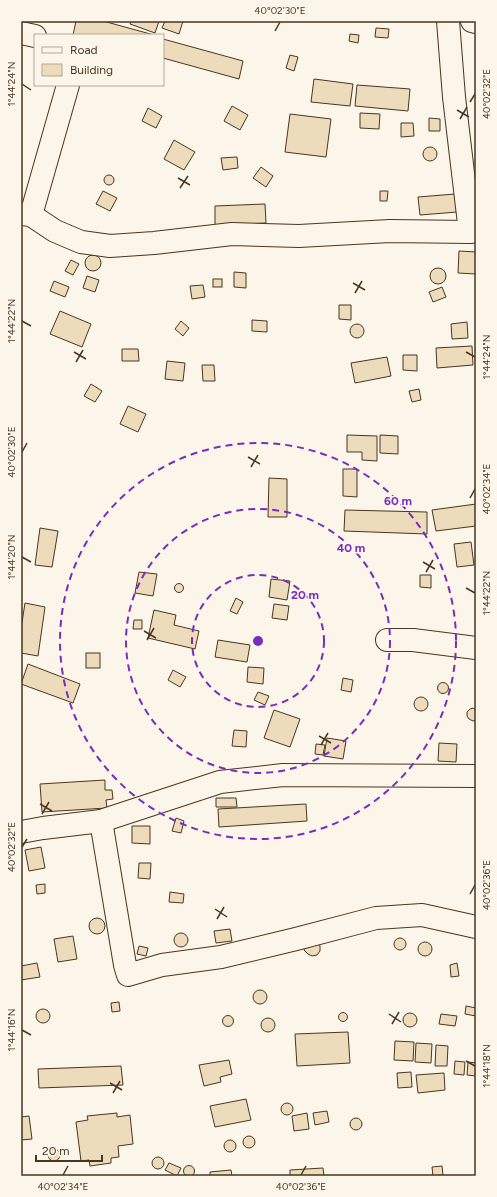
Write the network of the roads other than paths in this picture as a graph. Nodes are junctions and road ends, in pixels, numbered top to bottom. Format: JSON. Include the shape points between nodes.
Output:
{"nodes":[{"id":1,"x":448,"y":21,"type":"edge"},
{"id":2,"x":472,"y":21,"type":"edge"},
{"id":3,"x":476,"y":22,"type":"edge"},
{"id":4,"x":21,"y":34,"type":"edge"},
{"id":5,"x":34,"y":36,"type":"edge"},
{"id":6,"x":68,"y":86,"type":"edge"},
{"id":7,"x":26,"y":215,"type":"edge"},
{"id":8,"x":473,"y":232,"type":"edge"},
{"id":9,"x":387,"y":640,"type":"dead end"},
{"id":10,"x":476,"y":648,"type":"edge"},
{"id":11,"x":476,"y":776,"type":"edge"},
{"id":12,"x":101,"y":821,"type":"junction"},
{"id":13,"x":21,"y":832,"type":"edge"},
{"id":14,"x":476,"y":927,"type":"edge"}],
"edges":[{"from":1,"to":8,"type":"street","via":[[454,97]]},
{"from":2,"to":3,"type":"street"},
{"from":4,"to":5,"type":"street"},
{"from":6,"to":7,"type":"street"},
{"from":7,"to":8,"type":"street","via":[[81,242],[110,246],[232,234],[300,236],[390,231]]},
{"from":9,"to":10,"type":"street","via":[[414,640]]},
{"from":11,"to":12,"type":"street","via":[[282,775],[220,782]]},
{"from":12,"to":13,"type":"street"},
{"from":12,"to":14,"type":"street","via":[[128,975],[162,964],[221,957],[376,918],[422,915]]}]}
